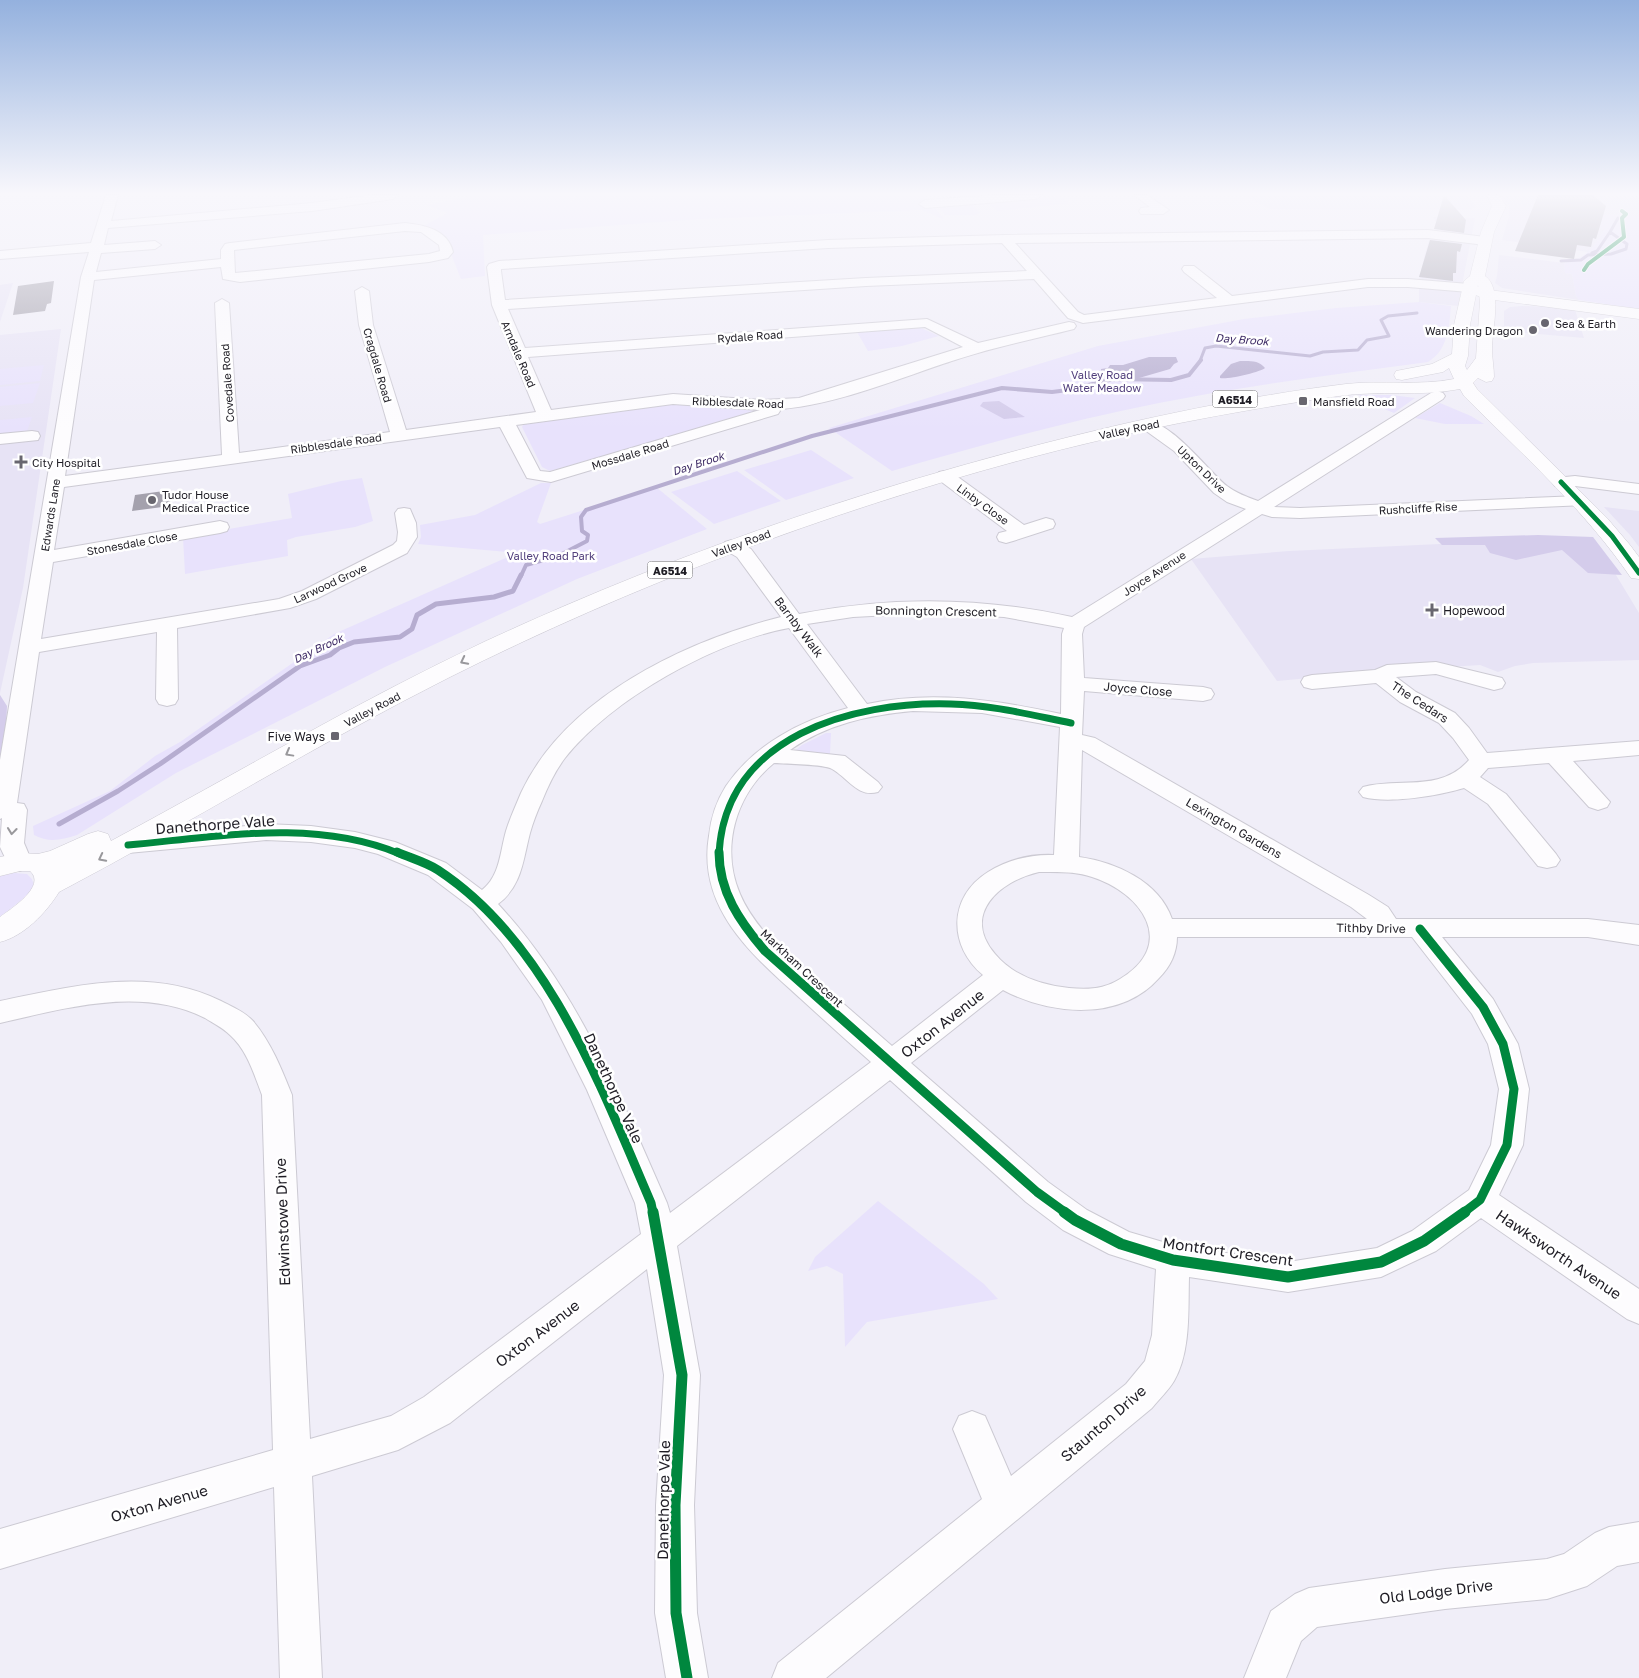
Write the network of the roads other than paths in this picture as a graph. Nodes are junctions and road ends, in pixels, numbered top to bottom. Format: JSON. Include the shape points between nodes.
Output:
{"nodes":[{"id":1,"x":89,"y":273,"type":"edge"},
{"id":2,"x":122,"y":273,"type":"edge"},
{"id":3,"x":228,"y":273,"type":"edge"},
{"id":4,"x":249,"y":273,"type":"edge"},
{"id":5,"x":494,"y":273,"type":"edge"},
{"id":6,"x":1195,"y":273,"type":"edge"},
{"id":7,"x":1207,"y":273,"type":"edge"},
{"id":8,"x":1476,"y":273,"type":"edge"},
{"id":9,"x":1215,"y":274,"type":"dead end"},
{"id":10,"x":1036,"y":275,"type":"joint"},
{"id":11,"x":88,"y":277,"type":"junction"},
{"id":12,"x":1473,"y":283,"type":"junction"},
{"id":13,"x":1487,"y":292,"type":"junction"},
{"id":14,"x":365,"y":293,"type":"dead end"},
{"id":15,"x":1228,"y":300,"type":"junction"},
{"id":16,"x":1574,"y":304,"type":"junction"},
{"id":17,"x":499,"y":305,"type":"junction"},
{"id":18,"x":238,"y":306,"type":"dead end"},
{"id":19,"x":1639,"y":314,"type":"edge"},
{"id":20,"x":1488,"y":317,"type":"junction"},
{"id":21,"x":1076,"y":322,"type":"junction"},
{"id":22,"x":976,"y":348,"type":"junction"},
{"id":23,"x":518,"y":353,"type":"junction"},
{"id":24,"x":1460,"y":356,"type":"junction"},
{"id":25,"x":1400,"y":380,"type":"junction"},
{"id":26,"x":1470,"y":380,"type":"junction"},
{"id":27,"x":1450,"y":400,"type":"junction"},
{"id":28,"x":781,"y":406,"type":"junction"},
{"id":29,"x":545,"y":414,"type":"junction"},
{"id":30,"x":1498,"y":419,"type":"junction"},
{"id":31,"x":505,"y":420,"type":"junction"},
{"id":32,"x":1143,"y":421,"type":"junction"},
{"id":33,"x":398,"y":435,"type":"junction"},
{"id":34,"x":32,"y":436,"type":"dead end"},
{"id":35,"x":0,"y":439,"type":"edge"},
{"id":36,"x":231,"y":458,"type":"junction"},
{"id":37,"x":939,"y":472,"type":"junction"},
{"id":38,"x":1561,"y":482,"type":"junction"},
{"id":39,"x":55,"y":483,"type":"junction"},
{"id":40,"x":1639,"y":489,"type":"edge"},
{"id":41,"x":1579,"y":501,"type":"junction"},
{"id":42,"x":1258,"y":508,"type":"junction"},
{"id":43,"x":399,"y":520,"type":"dead end"},
{"id":44,"x":1046,"y":524,"type":"dead end"},
{"id":45,"x":220,"y":527,"type":"dead end"},
{"id":46,"x":1021,"y":532,"type":"junction"},
{"id":47,"x":1003,"y":538,"type":"dead end"},
{"id":48,"x":732,"y":546,"type":"junction"},
{"id":49,"x":44,"y":558,"type":"junction"},
{"id":50,"x":1639,"y":574,"type":"edge"},
{"id":51,"x":795,"y":621,"type":"junction"},
{"id":52,"x":167,"y":624,"type":"junction"},
{"id":53,"x":1075,"y":624,"type":"junction"},
{"id":54,"x":30,"y":647,"type":"junction"},
{"id":55,"x":1381,"y":676,"type":"junction"},
{"id":56,"x":1312,"y":682,"type":"dead end"},
{"id":57,"x":1494,"y":683,"type":"dead end"},
{"id":58,"x":1073,"y":684,"type":"junction"},
{"id":59,"x":146,"y":694,"type":"dead end"},
{"id":60,"x":1202,"y":694,"type":"dead end"},
{"id":61,"x":862,"y":712,"type":"junction"},
{"id":62,"x":836,"y":720,"type":"junction"},
{"id":63,"x":1071,"y":731,"type":"junction"},
{"id":64,"x":1639,"y":748,"type":"edge"},
{"id":65,"x":769,"y":755,"type":"junction"},
{"id":66,"x":1555,"y":755,"type":"junction"},
{"id":67,"x":837,"y":761,"type":"junction"},
{"id":68,"x":1473,"y":769,"type":"junction"},
{"id":69,"x":870,"y":787,"type":"dead end"},
{"id":70,"x":1372,"y":793,"type":"dead end"},
{"id":71,"x":1598,"y":802,"type":"dead end"},
{"id":72,"x":2,"y":810,"type":"edge"},
{"id":73,"x":128,"y":845,"type":"junction"},
{"id":74,"x":1547,"y":860,"type":"dead end"},
{"id":75,"x":1066,"y":863,"type":"junction"},
{"id":76,"x":27,"y":869,"type":"edge"},
{"id":77,"x":482,"y":903,"type":"junction"},
{"id":78,"x":1163,"y":928,"type":"junction"},
{"id":79,"x":1388,"y":928,"type":"junction"},
{"id":80,"x":1420,"y":929,"type":"junction"},
{"id":81,"x":1,"y":932,"type":"edge"},
{"id":82,"x":1639,"y":934,"type":"edge"},
{"id":83,"x":1001,"y":976,"type":"junction"},
{"id":84,"x":0,"y":1012,"type":"edge"},
{"id":85,"x":891,"y":1063,"type":"junction"},
{"id":86,"x":1480,"y":1200,"type":"junction"},
{"id":87,"x":659,"y":1240,"type":"junction"},
{"id":88,"x":1173,"y":1260,"type":"junction"},
{"id":89,"x":1639,"y":1308,"type":"edge"},
{"id":90,"x":972,"y":1429,"type":"dead end"},
{"id":91,"x":291,"y":1464,"type":"junction"},
{"id":92,"x":1004,"y":1505,"type":"junction"},
{"id":93,"x":1639,"y":1542,"type":"edge"},
{"id":94,"x":0,"y":1549,"type":"edge"},
{"id":95,"x":301,"y":1678,"type":"edge"},
{"id":96,"x":687,"y":1678,"type":"edge"},
{"id":97,"x":793,"y":1678,"type":"edge"},
{"id":98,"x":1265,"y":1678,"type":"edge"}],
"edges":[{"from":1,"to":11,"type":"street","name":"Edwards Lane"},
{"from":2,"to":11,"type":"street"},
{"from":3,"to":4,"type":"street","via":[[232,278]]},
{"from":5,"to":17,"type":"street","name":"Arndale Road"},
{"from":6,"to":15,"type":"street"},
{"from":7,"to":9,"type":"street"},
{"from":8,"to":12,"type":"main road"},
{"from":10,"to":17,"type":"street"},
{"from":10,"to":21,"type":"street"},
{"from":11,"to":39,"type":"street","name":"Edwards Lane"},
{"from":12,"to":13,"type":"main road"},
{"from":12,"to":15,"type":"street","name":"Ribblesdale Road","via":[[1381,283]]},
{"from":12,"to":24,"type":"main road","via":[[1462,325]]},
{"from":13,"to":16,"type":"main road"},
{"from":13,"to":20,"type":"main road"},
{"from":14,"to":33,"type":"street","name":"Cragdale Road","via":[[366,325]]},
{"from":15,"to":21,"type":"street","name":"Ribblesdale Road"},
{"from":16,"to":19,"type":"main road"},
{"from":16,"to":20,"type":"main road","via":[[1508,302],[1495,305]]},
{"from":17,"to":23,"type":"street","name":"Arndale Road"},
{"from":18,"to":36,"type":"street","name":"Covedale Road","via":[[222,305]]},
{"from":20,"to":26,"type":"main road","via":[[1483,359]]},
{"from":21,"to":22,"type":"street","name":"Ribblesdale Road"},
{"from":22,"to":23,"type":"street","name":"Rydale Road","via":[[927,324]]},
{"from":22,"to":28,"type":"street","name":"Ribblesdale Road","via":[[840,392]]},
{"from":23,"to":29,"type":"street","name":"Arndale Road"},
{"from":24,"to":25,"type":"main road","name":"Valley Road","number":"A6514","via":[[1437,368]]},
{"from":24,"to":26,"type":"main road","via":[[1457,366]]},
{"from":25,"to":26,"type":"main road","name":"Valley Road","number":"A6514","via":[[1437,387]]},
{"from":25,"to":27,"type":"main road","via":[[1410,391]]},
{"from":25,"to":32,"type":"main road","name":"Valley Road","number":"A6514","via":[[1271,392]]},
{"from":26,"to":30,"type":"main road","via":[[1470,392]]},
{"from":27,"to":30,"type":"main road"},
{"from":27,"to":42,"type":"street","name":"Joyce Avenue"},
{"from":28,"to":29,"type":"street","name":"Ribblesdale Road","via":[[673,399]]},
{"from":28,"to":31,"type":"street","name":"Mossdale Road","via":[[552,477],[533,474]]},
{"from":29,"to":31,"type":"street","name":"Ribblesdale Road"},
{"from":30,"to":38,"type":"main road"},
{"from":31,"to":33,"type":"street","name":"Ribblesdale Road"},
{"from":32,"to":37,"type":"main road","name":"Valley Road","number":"A6514","via":[[1049,448]]},
{"from":32,"to":42,"type":"street","name":"Upton Drive","via":[[1180,447],[1220,489]]},
{"from":33,"to":36,"type":"street","name":"Ribblesdale Road"},
{"from":34,"to":35,"type":"street"},
{"from":36,"to":39,"type":"street","name":"Ribblesdale Road"},
{"from":37,"to":46,"type":"street","name":"Linby Close"},
{"from":37,"to":48,"type":"main road","name":"Valley Road","number":"A6514"},
{"from":37,"to":76,"type":"main road","name":"Valley Road","number":"A6514","via":[[840,497],[708,542],[523,618],[463,645],[334,712],[97,841]]},
{"from":38,"to":40,"type":"street"},
{"from":38,"to":41,"type":"main road"},
{"from":39,"to":49,"type":"street","name":"Edwards Lane"},
{"from":41,"to":42,"type":"street","name":"Rushcliffe Rise","via":[[1300,513]]},
{"from":41,"to":50,"type":"main road","via":[[1612,536]]},
{"from":42,"to":53,"type":"street","name":"Joyce Avenue"},
{"from":43,"to":52,"type":"street","name":"Larwood Grove","via":[[409,537],[400,550],[309,595],[283,604]]},
{"from":44,"to":46,"type":"street","name":"Linby Close"},
{"from":45,"to":49,"type":"street","name":"Stonesdale Close"},
{"from":46,"to":47,"type":"street","name":"Linby Close"},
{"from":48,"to":51,"type":"street","name":"Barnby Walk","via":[[744,553]]},
{"from":48,"to":73,"type":"main road","name":"Valley Road","number":"A6514","one_way":true,"via":[[609,595],[491,648],[300,746]]},
{"from":49,"to":54,"type":"street","name":"Edwards Lane"},
{"from":51,"to":53,"type":"street","name":"Bonnington Crescent","via":[[872,610],[930,608],[1008,612]]},
{"from":51,"to":61,"type":"street","name":"Barnby Walk"},
{"from":51,"to":77,"type":"street","name":"Bonnington Crescent","via":[[699,651],[636,685],[584,723],[543,773],[518,831],[503,885]]},
{"from":52,"to":54,"type":"street","name":"Larwood Grove"},
{"from":52,"to":59,"type":"street","via":[[167,695]]},
{"from":53,"to":58,"type":"street","via":[[1072,634]]},
{"from":54,"to":72,"type":"street","name":"Edwards Lane"},
{"from":55,"to":56,"type":"street","name":"The Cedars"},
{"from":55,"to":57,"type":"street","via":[[1387,671],[1436,668]]},
{"from":55,"to":68,"type":"street","name":"The Cedars","via":[[1408,697],[1447,718],[1461,733]]},
{"from":58,"to":60,"type":"street","name":"Joyce Close"},
{"from":58,"to":63,"type":"street"},
{"from":61,"to":62,"type":"street","name":"Markham Crescent"},
{"from":61,"to":63,"type":"street","name":"Markham Crescent","via":[[901,706],[952,704],[989,708]]},
{"from":62,"to":65,"type":"street","name":"Markham Crescent","via":[[798,734]]},
{"from":62,"to":67,"type":"street"},
{"from":63,"to":75,"type":"street"},
{"from":63,"to":79,"type":"street","name":"Lexington Gardens","via":[[1087,744],[1360,901],[1379,914]]},
{"from":64,"to":66,"type":"street"},
{"from":65,"to":67,"type":"street"},
{"from":65,"to":85,"type":"street","name":"Markham Crescent","via":[[749,772],[733,794],[723,819],[718,856],[725,894],[765,951]]},
{"from":66,"to":68,"type":"street"},
{"from":66,"to":71,"type":"street"},
{"from":67,"to":69,"type":"street"},
{"from":68,"to":70,"type":"street","via":[[1452,783]]},
{"from":68,"to":74,"type":"street"},
{"from":72,"to":76,"type":"street","name":"Edwards Lane","one_way":true,"via":[[15,810],[11,843]]},
{"from":73,"to":76,"type":"main road","name":"Valley Road","number":"A6514","one_way":true},
{"from":73,"to":77,"type":"street","name":"Danethorpe Vale","via":[[266,832],[354,840],[386,848],[438,869]]},
{"from":75,"to":78,"type":"street","via":[[1102,872],[1128,884],[1156,911]]},
{"from":75,"to":83,"type":"street","via":[[1014,869],[994,879],[978,894],[970,911],[968,928],[985,961]]},
{"from":76,"to":81,"type":"main road","number":"A6514","via":[[34,903]]},
{"from":77,"to":87,"type":"street","name":"Danethorpe Vale","via":[[511,935],[554,995],[602,1090],[651,1203]]},
{"from":78,"to":79,"type":"street","name":"Tithby Drive"},
{"from":78,"to":83,"type":"street","via":[[1164,948],[1156,967],[1140,983],[1116,994],[1087,1000],[1056,998],[1027,990]]},
{"from":79,"to":80,"type":"street","name":"Tithby Drive"},
{"from":80,"to":82,"type":"street","name":"Tithby Drive","via":[[1588,928]]},
{"from":80,"to":86,"type":"street","name":"Montfort Crescent","via":[[1483,1007],[1503,1044],[1514,1089],[1507,1145]]},
{"from":83,"to":85,"type":"street","name":"Oxton Avenue"},
{"from":84,"to":91,"type":"street","name":"Edwinstowe Drive","via":[[102,992],[127,990],[168,994],[210,1006],[241,1027],[263,1058],[277,1096]]},
{"from":85,"to":87,"type":"street","name":"Oxton Avenue"},
{"from":85,"to":88,"type":"street","name":"Montfort Crescent","via":[[1037,1192],[1075,1220],[1121,1244]]},
{"from":86,"to":88,"type":"street","name":"Montfort Crescent","via":[[1424,1241],[1381,1262],[1288,1277]]},
{"from":86,"to":89,"type":"street","name":"Hawksworth Avenue"},
{"from":87,"to":91,"type":"street","name":"Oxton Avenue","via":[[437,1410],[398,1432]]},
{"from":87,"to":96,"type":"street","name":"Danethorpe Vale","via":[[682,1375],[675,1505],[676,1613]]},
{"from":88,"to":92,"type":"street","name":"Staunton Drive","via":[[1170,1336],[1161,1369],[1139,1396]]},
{"from":90,"to":92,"type":"street"},
{"from":91,"to":94,"type":"street","name":"Oxton Avenue"},
{"from":91,"to":95,"type":"street","name":"Edwinstowe Drive"},
{"from":92,"to":97,"type":"street","name":"Staunton Drive"},
{"from":93,"to":98,"type":"street","name":"Old Lodge Drive","via":[[1609,1547],[1573,1572],[1547,1579],[1309,1608],[1286,1626]]}]}
